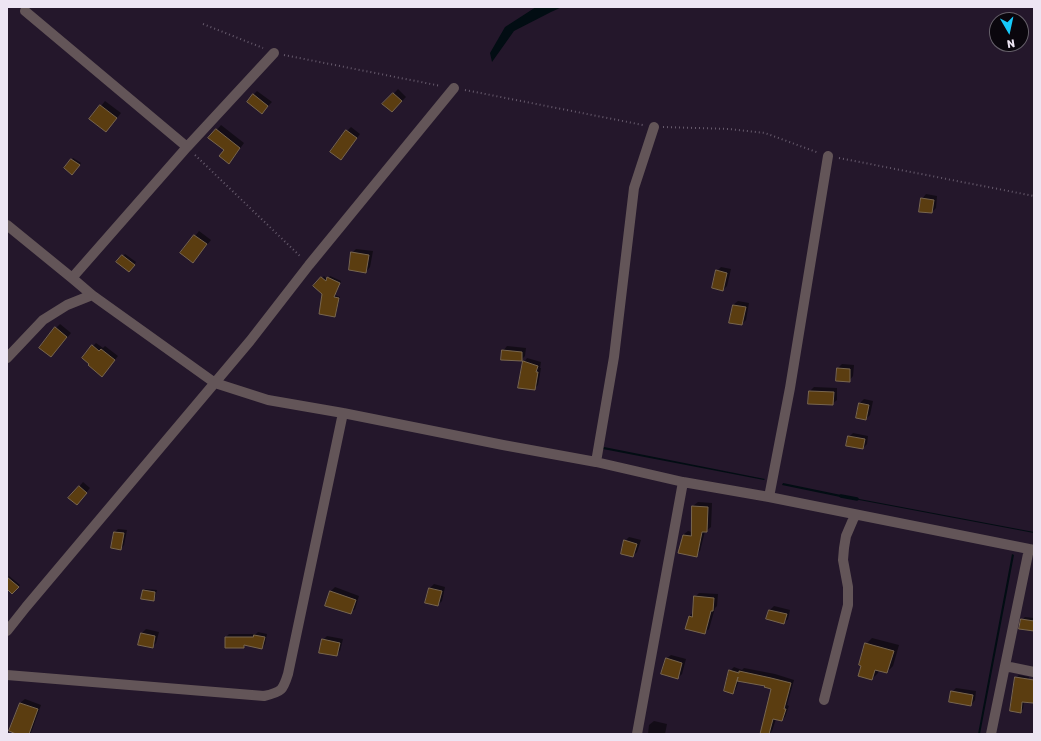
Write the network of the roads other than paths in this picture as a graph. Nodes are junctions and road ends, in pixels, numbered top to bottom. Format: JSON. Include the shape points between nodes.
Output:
{"nodes":[{"id":1,"x":25,"y":12,"type":"dead end"},
{"id":2,"x":274,"y":53,"type":"road end"},
{"id":3,"x":454,"y":88,"type":"dead end"},
{"id":4,"x":654,"y":127,"type":"dead end"},
{"id":5,"x":187,"y":147,"type":"junction"},
{"id":6,"x":828,"y":156,"type":"dead end"},
{"id":7,"x":7,"y":225,"type":"edge"},
{"id":8,"x":72,"y":278,"type":"junction"},
{"id":9,"x":92,"y":295,"type":"junction"},
{"id":10,"x":7,"y":358,"type":"edge"},
{"id":11,"x":215,"y":383,"type":"junction"},
{"id":12,"x":343,"y":413,"type":"junction"},
{"id":13,"x":596,"y":462,"type":"junction"},
{"id":14,"x":683,"y":482,"type":"junction"},
{"id":15,"x":769,"y":497,"type":"junction"},
{"id":16,"x":855,"y":514,"type":"junction"},
{"id":17,"x":1032,"y":549,"type":"edge"},
{"id":18,"x":7,"y":631,"type":"edge"},
{"id":19,"x":1005,"y":666,"type":"junction"},
{"id":20,"x":1034,"y":672,"type":"edge"},
{"id":21,"x":7,"y":675,"type":"edge"},
{"id":22,"x":824,"y":700,"type":"dead end"},
{"id":23,"x":637,"y":734,"type":"edge"},
{"id":24,"x":991,"y":734,"type":"edge"}],
"edges":[{"from":1,"to":5,"type":"street"},
{"from":2,"to":5,"type":"street"},
{"from":3,"to":11,"type":"street"},
{"from":4,"to":13,"type":"street","via":[[634,188],[614,357]]},
{"from":5,"to":8,"type":"street"},
{"from":6,"to":15,"type":"street","via":[[790,388]]},
{"from":7,"to":8,"type":"street"},
{"from":8,"to":9,"type":"street"},
{"from":9,"to":10,"type":"street","via":[[43,320]]},
{"from":9,"to":11,"type":"street"},
{"from":11,"to":12,"type":"street","via":[[268,400]]},
{"from":11,"to":18,"type":"street"},
{"from":12,"to":13,"type":"street"},
{"from":12,"to":21,"type":"street","via":[[284,688],[276,694],[264,696]]},
{"from":13,"to":14,"type":"street"},
{"from":14,"to":15,"type":"street"},
{"from":14,"to":23,"type":"street"},
{"from":15,"to":16,"type":"street"},
{"from":16,"to":17,"type":"street"},
{"from":16,"to":22,"type":"street","via":[[846,536],[843,560],[848,605]]},
{"from":17,"to":19,"type":"street"},
{"from":19,"to":20,"type":"street"},
{"from":19,"to":24,"type":"street"}]}
